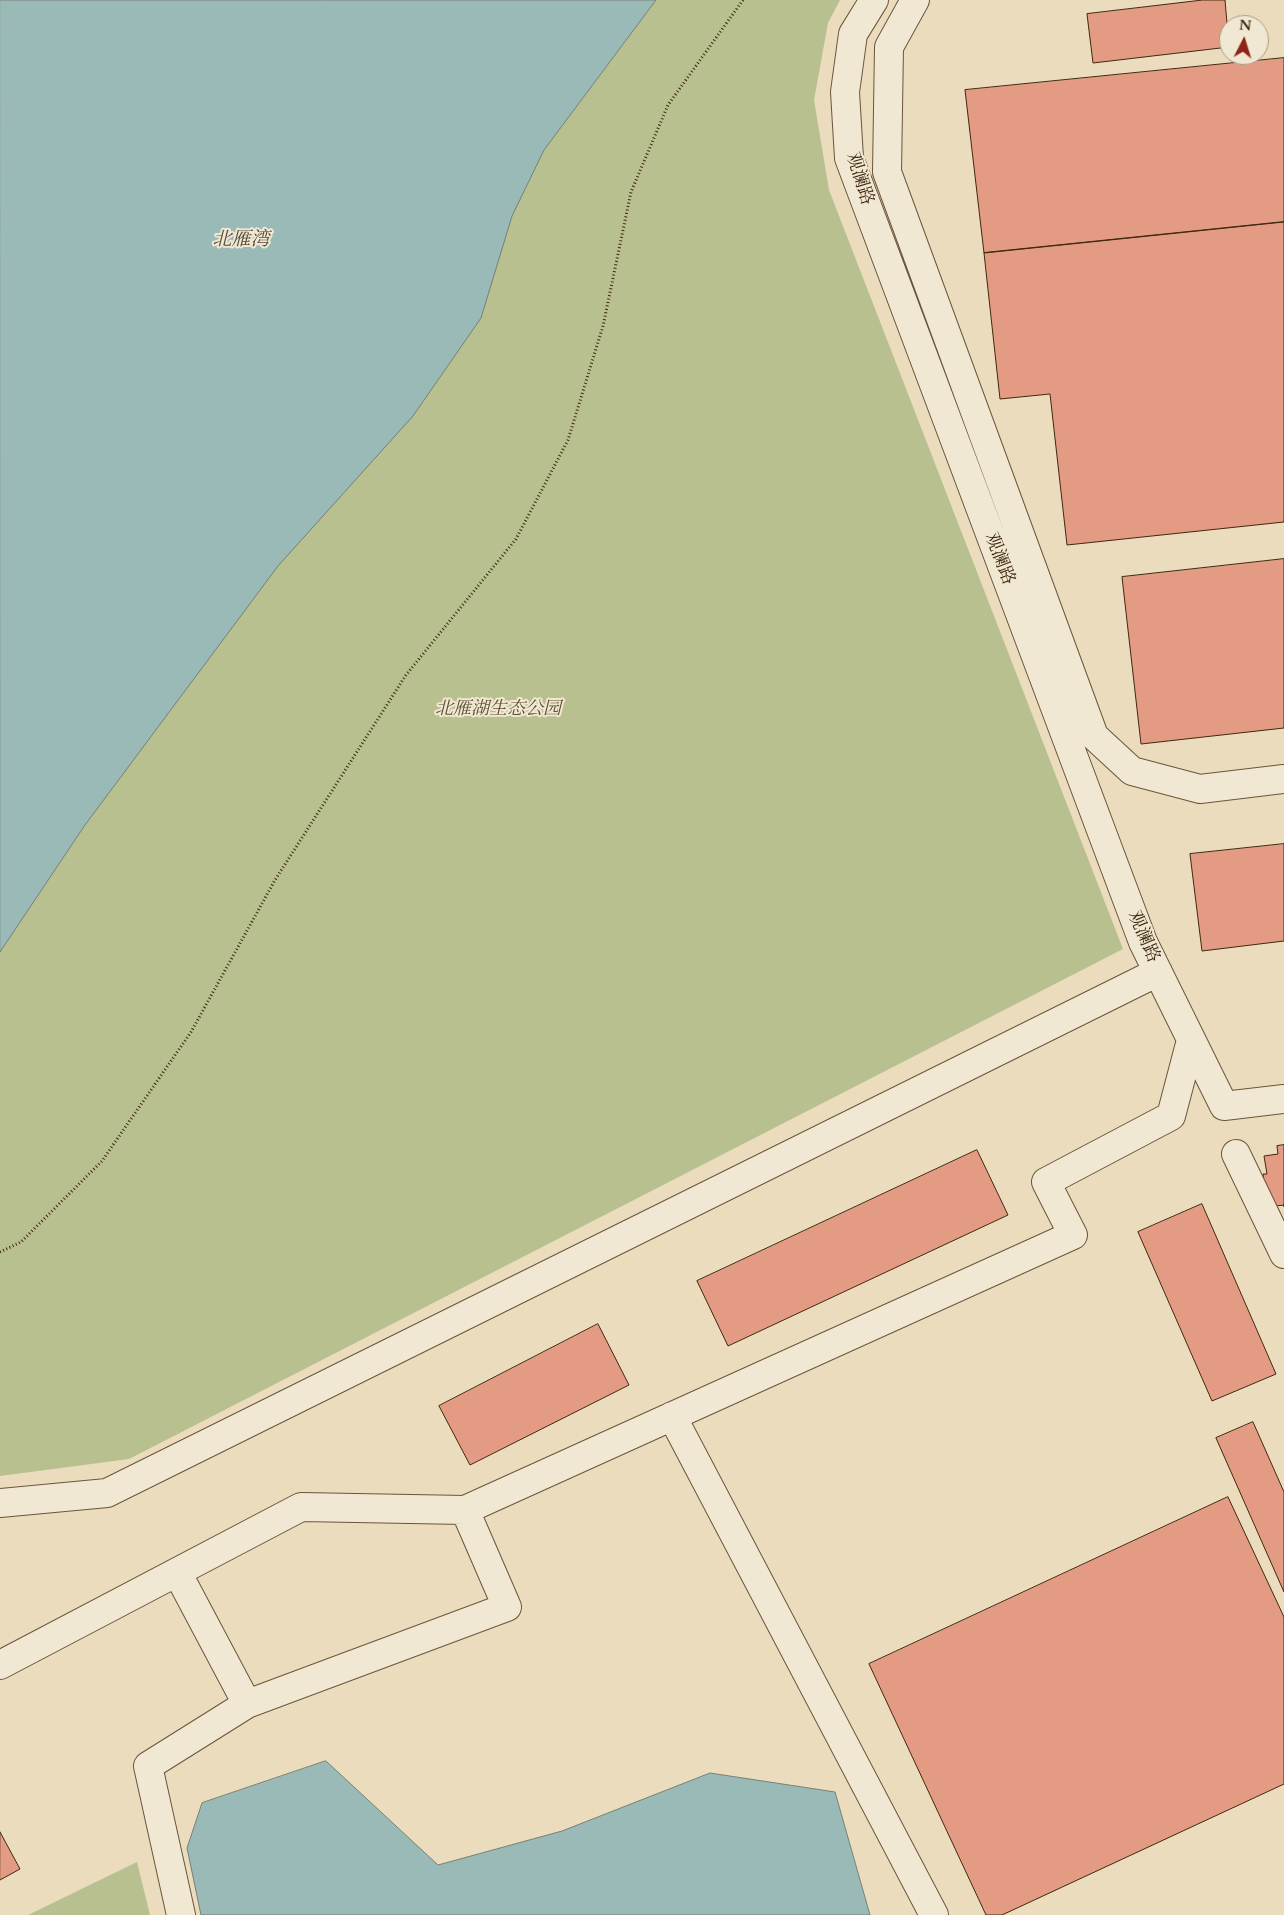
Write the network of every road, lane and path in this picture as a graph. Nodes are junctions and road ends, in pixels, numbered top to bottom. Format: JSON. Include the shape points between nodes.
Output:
{"nodes":[{"id":1,"x":743,"y":0,"type":"edge"},
{"id":2,"x":874,"y":0,"type":"edge"},
{"id":3,"x":915,"y":0,"type":"edge"},
{"id":4,"x":1284,"y":779,"type":"edge"},
{"id":5,"x":1158,"y":972,"type":"junction"},
{"id":6,"x":1192,"y":1040,"type":"junction"},
{"id":7,"x":1284,"y":1099,"type":"edge"},
{"id":8,"x":1236,"y":1154,"type":"dead end"},
{"id":9,"x":0,"y":1252,"type":"edge"},
{"id":10,"x":1284,"y":1254,"type":"edge"},
{"id":11,"x":672,"y":1416,"type":"junction"},
{"id":12,"x":0,"y":1504,"type":"edge"},
{"id":13,"x":465,"y":1510,"type":"junction"},
{"id":14,"x":177,"y":1572,"type":"junction"},
{"id":15,"x":0,"y":1665,"type":"edge"},
{"id":16,"x":247,"y":1704,"type":"junction"},
{"id":17,"x":181,"y":1915,"type":"edge"},
{"id":18,"x":934,"y":1915,"type":"edge"}],
"edges":[{"from":1,"to":9,"type":"path","via":[[668,105],[631,192],[603,326],[568,440],[516,539],[406,675],[275,880],[191,1032],[102,1161],[21,1242]]},
{"from":2,"to":5,"type":"street","name":"观澜路","via":[[853,34],[845,92],[849,158],[1143,942]]},
{"from":3,"to":4,"type":"street","via":[[889,47],[887,172],[1094,736],[1132,771],[1200,789]]},
{"from":5,"to":6,"type":"street","name":"观澜路"},
{"from":5,"to":12,"type":"street","via":[[107,1493]]},
{"from":6,"to":7,"type":"street","name":"观澜路","via":[[1224,1106]]},
{"from":6,"to":11,"type":"street","via":[[1171,1116],[1046,1182],[1073,1235]]},
{"from":8,"to":10,"type":"street"},
{"from":11,"to":13,"type":"street"},
{"from":11,"to":18,"type":"street"},
{"from":13,"to":14,"type":"street","via":[[301,1507]]},
{"from":13,"to":16,"type":"street","via":[[507,1607]]},
{"from":14,"to":15,"type":"street"},
{"from":14,"to":16,"type":"street"},
{"from":16,"to":17,"type":"street","via":[[148,1766]]}]}
